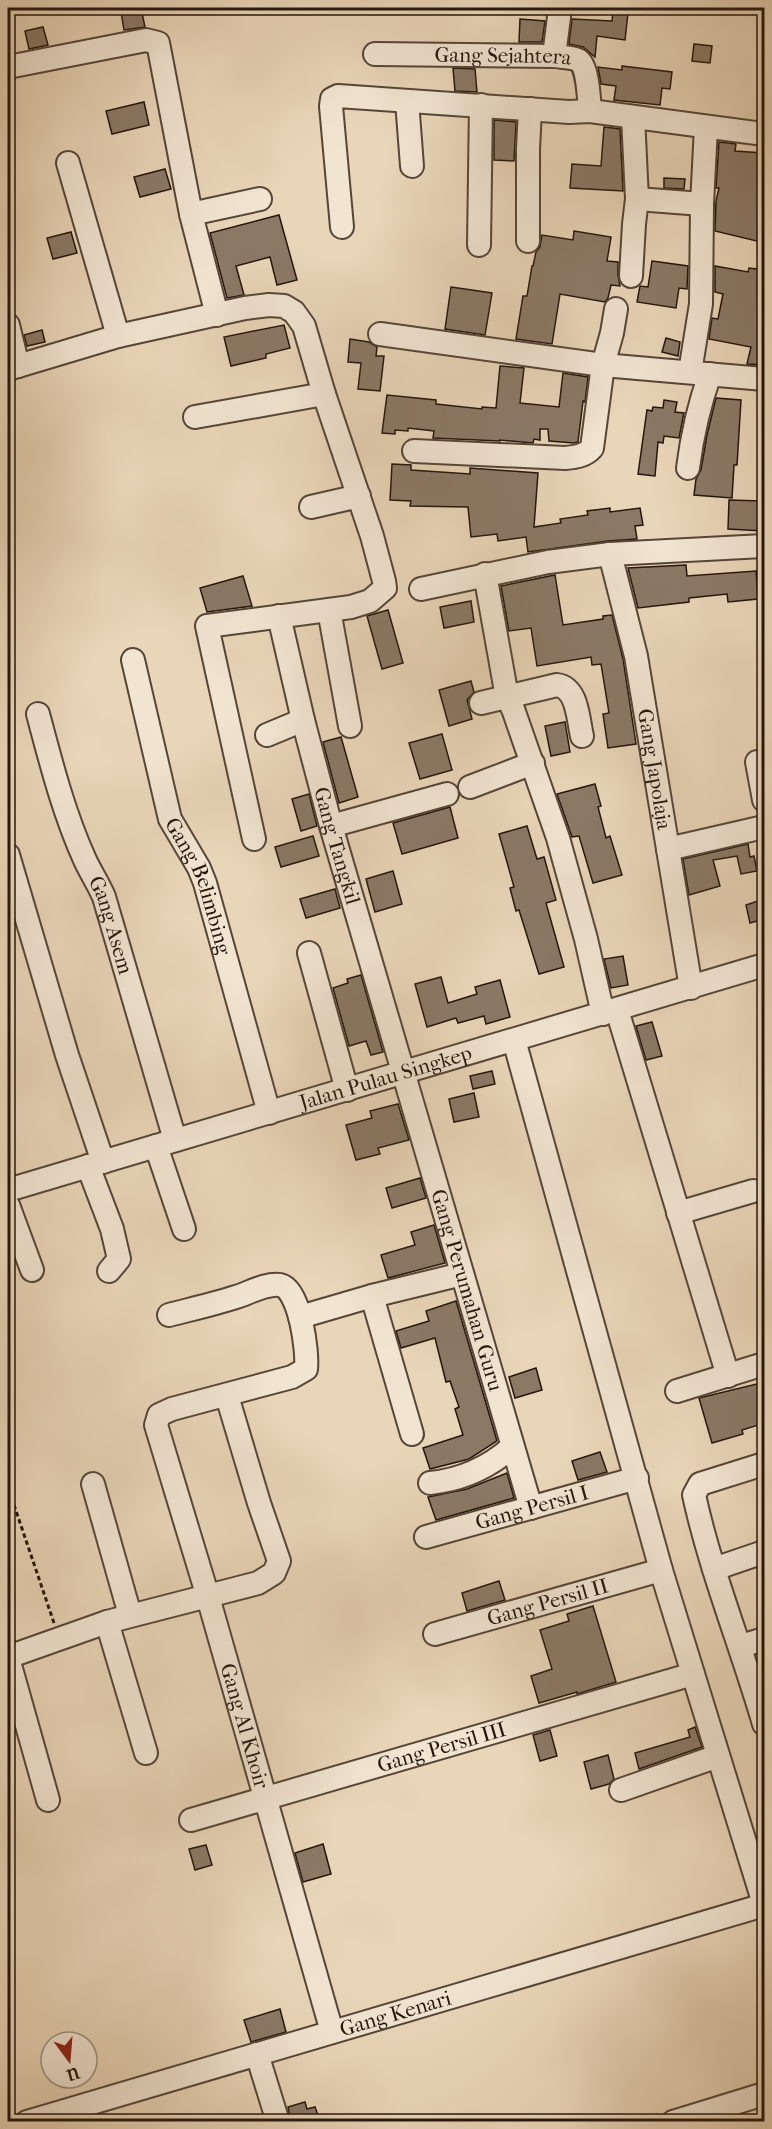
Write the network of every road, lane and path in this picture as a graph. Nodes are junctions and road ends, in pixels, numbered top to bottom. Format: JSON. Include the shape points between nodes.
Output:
{"nodes":[{"id":1,"x":558,"y":8,"type":"edge"},
{"id":2,"x":375,"y":54,"type":"dead end"},
{"id":3,"x":554,"y":56,"type":"junction"},
{"id":4,"x":8,"y":67,"type":"edge"},
{"id":5,"x":407,"y":100,"type":"junction"},
{"id":6,"x":481,"y":105,"type":"junction"},
{"id":7,"x":530,"y":109,"type":"junction"},
{"id":8,"x":590,"y":111,"type":"junction"},
{"id":9,"x":633,"y":117,"type":"junction"},
{"id":10,"x":706,"y":127,"type":"junction"},
{"id":11,"x":765,"y":134,"type":"edge"},
{"id":12,"x":68,"y":163,"type":"dead end"},
{"id":13,"x":411,"y":166,"type":"dead end"},
{"id":14,"x":260,"y":199,"type":"dead end"},
{"id":15,"x":637,"y":199,"type":"junction"},
{"id":16,"x":702,"y":204,"type":"junction"},
{"id":17,"x":191,"y":214,"type":"junction"},
{"id":18,"x":342,"y":227,"type":"dead end"},
{"id":19,"x":528,"y":241,"type":"dead end"},
{"id":20,"x":478,"y":245,"type":"dead end"},
{"id":21,"x":631,"y":276,"type":"dead end"},
{"id":22,"x":616,"y":309,"type":"dead end"},
{"id":23,"x":217,"y":315,"type":"junction"},
{"id":24,"x":8,"y":325,"type":"edge"},
{"id":25,"x":380,"y":334,"type":"dead end"},
{"id":26,"x":118,"y":336,"type":"junction"},
{"id":27,"x":603,"y":365,"type":"junction"},
{"id":28,"x":13,"y":367,"type":"edge"},
{"id":29,"x":700,"y":373,"type":"junction"},
{"id":30,"x":765,"y":379,"type":"edge"},
{"id":31,"x":324,"y":394,"type":"junction"},
{"id":32,"x":195,"y":417,"type":"dead end"},
{"id":33,"x":414,"y":450,"type":"dead end"},
{"id":34,"x":688,"y":468,"type":"dead end"},
{"id":35,"x":359,"y":496,"type":"junction"},
{"id":36,"x":311,"y":507,"type":"dead end"},
{"id":37,"x":765,"y":546,"type":"edge"},
{"id":38,"x":610,"y":554,"type":"junction"},
{"id":39,"x":485,"y":574,"type":"junction"},
{"id":40,"x":420,"y":590,"type":"dead end"},
{"id":41,"x":328,"y":610,"type":"junction"},
{"id":42,"x":279,"y":616,"type":"junction"},
{"id":43,"x":133,"y":660,"type":"dead end"},
{"id":44,"x":507,"y":697,"type":"junction"},
{"id":45,"x":481,"y":703,"type":"dead end"},
{"id":46,"x":38,"y":714,"type":"dead end"},
{"id":47,"x":303,"y":720,"type":"junction"},
{"id":48,"x":350,"y":726,"type":"dead end"},
{"id":49,"x":267,"y":735,"type":"dead end"},
{"id":50,"x":582,"y":736,"type":"dead end"},
{"id":51,"x":757,"y":762,"type":"dead end"},
{"id":52,"x":533,"y":763,"type":"junction"},
{"id":53,"x":470,"y":787,"type":"dead end"},
{"id":54,"x":447,"y":794,"type":"dead end"},
{"id":55,"x":765,"y":800,"type":"edge"},
{"id":56,"x":331,"y":826,"type":"junction"},
{"id":57,"x":765,"y":827,"type":"edge"},
{"id":58,"x":254,"y":839,"type":"dead end"},
{"id":59,"x":668,"y":849,"type":"junction"},
{"id":60,"x":8,"y":855,"type":"edge"},
{"id":61,"x":309,"y":952,"type":"dead end"},
{"id":62,"x":765,"y":965,"type":"edge"},
{"id":63,"x":691,"y":988,"type":"junction"},
{"id":64,"x":610,"y":1012,"type":"junction"},
{"id":65,"x":517,"y":1039,"type":"junction"},
{"id":66,"x":404,"y":1073,"type":"junction"},
{"id":67,"x":347,"y":1090,"type":"junction"},
{"id":68,"x":269,"y":1113,"type":"junction"},
{"id":69,"x":165,"y":1143,"type":"junction"},
{"id":70,"x":96,"y":1164,"type":"junction"},
{"id":71,"x":8,"y":1190,"type":"edge"},
{"id":72,"x":753,"y":1191,"type":"dead end"},
{"id":73,"x":8,"y":1205,"type":"edge"},
{"id":74,"x":678,"y":1213,"type":"junction"},
{"id":75,"x":184,"y":1229,"type":"dead end"},
{"id":76,"x":33,"y":1270,"type":"dead end"},
{"id":77,"x":109,"y":1271,"type":"dead end"},
{"id":78,"x":462,"y":1274,"type":"junction"},
{"id":79,"x":372,"y":1296,"type":"junction"},
{"id":80,"x":170,"y":1315,"type":"dead end"},
{"id":81,"x":300,"y":1317,"type":"junction"},
{"id":82,"x":765,"y":1364,"type":"edge"},
{"id":83,"x":728,"y":1376,"type":"junction"},
{"id":84,"x":677,"y":1391,"type":"dead end"},
{"id":85,"x":227,"y":1396,"type":"junction"},
{"id":86,"x":412,"y":1434,"type":"dead end"},
{"id":87,"x":512,"y":1447,"type":"junction"},
{"id":88,"x":765,"y":1464,"type":"edge"},
{"id":89,"x":637,"y":1478,"type":"junction"},
{"id":90,"x":430,"y":1483,"type":"dead end"},
{"id":91,"x":93,"y":1484,"type":"dead end"},
{"id":92,"x":14,"y":1505,"type":"dead end"},
{"id":93,"x":531,"y":1508,"type":"junction"},
{"id":94,"x":426,"y":1537,"type":"dead end"},
{"id":95,"x":765,"y":1552,"type":"edge"},
{"id":96,"x":714,"y":1569,"type":"junction"},
{"id":97,"x":661,"y":1570,"type":"junction"},
{"id":98,"x":208,"y":1597,"type":"junction"},
{"id":99,"x":130,"y":1616,"type":"junction"},
{"id":100,"x":107,"y":1622,"type":"junction"},
{"id":101,"x":435,"y":1634,"type":"dead end"},
{"id":102,"x":59,"y":1637,"type":"junction"},
{"id":103,"x":765,"y":1639,"type":"edge"},
{"id":104,"x":741,"y":1646,"type":"junction"},
{"id":105,"x":8,"y":1657,"type":"edge"},
{"id":106,"x":693,"y":1674,"type":"junction"},
{"id":107,"x":765,"y":1724,"type":"edge"},
{"id":108,"x":146,"y":1753,"type":"dead end"},
{"id":109,"x":718,"y":1756,"type":"junction"},
{"id":110,"x":621,"y":1790,"type":"dead end"},
{"id":111,"x":267,"y":1798,"type":"junction"},
{"id":112,"x":48,"y":1800,"type":"dead end"},
{"id":113,"x":191,"y":1820,"type":"dead end"},
{"id":114,"x":765,"y":1905,"type":"edge"},
{"id":115,"x":332,"y":2032,"type":"junction"},
{"id":116,"x":257,"y":2054,"type":"junction"},
{"id":117,"x":765,"y":2094,"type":"edge"},
{"id":118,"x":27,"y":2121,"type":"edge"},
{"id":119,"x":278,"y":2121,"type":"edge"},
{"id":120,"x":674,"y":2121,"type":"edge"}],
"edges":[{"from":1,"to":3,"type":"street"},
{"from":2,"to":3,"type":"street","name":"Gang Sejahtera"},
{"from":3,"to":8,"type":"street","name":"Gang Sejahtera","via":[[583,65]]},
{"from":4,"to":17,"type":"street","via":[[146,40],[158,43]]},
{"from":5,"to":6,"type":"street"},
{"from":5,"to":13,"type":"street"},
{"from":5,"to":18,"type":"street","via":[[351,96],[332,99]]},
{"from":6,"to":7,"type":"street"},
{"from":6,"to":20,"type":"street"},
{"from":7,"to":8,"type":"street"},
{"from":7,"to":19,"type":"street"},
{"from":8,"to":9,"type":"street"},
{"from":9,"to":10,"type":"street"},
{"from":9,"to":15,"type":"street"},
{"from":10,"to":11,"type":"street"},
{"from":10,"to":16,"type":"street"},
{"from":12,"to":26,"type":"street"},
{"from":14,"to":17,"type":"street"},
{"from":15,"to":16,"type":"street"},
{"from":15,"to":21,"type":"street"},
{"from":16,"to":29,"type":"street"},
{"from":17,"to":23,"type":"street"},
{"from":22,"to":27,"type":"street"},
{"from":23,"to":26,"type":"street"},
{"from":23,"to":31,"type":"street","via":[[269,305],[284,306],[294,312],[304,326]]},
{"from":24,"to":28,"type":"street"},
{"from":25,"to":27,"type":"street"},
{"from":26,"to":28,"type":"street"},
{"from":27,"to":29,"type":"street"},
{"from":27,"to":33,"type":"street","via":[[592,448],[579,457]]},
{"from":29,"to":30,"type":"street"},
{"from":29,"to":34,"type":"street"},
{"from":31,"to":32,"type":"street"},
{"from":31,"to":35,"type":"street"},
{"from":35,"to":36,"type":"street"},
{"from":35,"to":41,"type":"street","via":[[385,588],[370,602]]},
{"from":37,"to":38,"type":"street"},
{"from":38,"to":39,"type":"street"},
{"from":38,"to":59,"type":"street","name":"Gang Japolaja","via":[[636,656]]},
{"from":39,"to":40,"type":"street"},
{"from":39,"to":44,"type":"street"},
{"from":41,"to":42,"type":"street"},
{"from":41,"to":48,"type":"street"},
{"from":42,"to":47,"type":"street","name":"Gang Tangkil"},
{"from":42,"to":58,"type":"street","via":[[207,626]]},
{"from":43,"to":68,"type":"street","name":"Gang Belimbing","via":[[170,819],[205,883]]},
{"from":44,"to":45,"type":"street"},
{"from":44,"to":50,"type":"street","via":[[563,686],[572,693]]},
{"from":44,"to":52,"type":"street"},
{"from":46,"to":69,"type":"street","name":"Gang Asem","via":[[65,808],[104,897]]},
{"from":47,"to":49,"type":"street"},
{"from":47,"to":56,"type":"street","name":"Gang Tangkil"},
{"from":51,"to":55,"type":"street"},
{"from":52,"to":53,"type":"street"},
{"from":52,"to":64,"type":"street"},
{"from":54,"to":56,"type":"street"},
{"from":56,"to":66,"type":"street","name":"Gang Tangkil"},
{"from":57,"to":59,"type":"street"},
{"from":59,"to":63,"type":"street","name":"Gang Japolaja"},
{"from":60,"to":70,"type":"street"},
{"from":61,"to":67,"type":"street"},
{"from":62,"to":63,"type":"street","name":"Jalan Pulau Singkep"},
{"from":63,"to":64,"type":"street","name":"Jalan Pulau Singkep"},
{"from":64,"to":65,"type":"street","name":"Jalan Pulau Singkep"},
{"from":64,"to":74,"type":"street"},
{"from":65,"to":66,"type":"street","name":"Jalan Pulau Singkep"},
{"from":65,"to":89,"type":"street"},
{"from":66,"to":67,"type":"street","name":"Jalan Pulau Singkep"},
{"from":66,"to":78,"type":"street","name":"Gang Perumahan Guru"},
{"from":67,"to":68,"type":"street","name":"Jalan Pulau Singkep"},
{"from":68,"to":69,"type":"street","name":"Jalan Pulau Singkep"},
{"from":69,"to":70,"type":"street","name":"Jalan Pulau Singkep"},
{"from":69,"to":75,"type":"street","name":"Gang Asem"},
{"from":70,"to":71,"type":"street","name":"Jalan Pulau Singkep"},
{"from":70,"to":77,"type":"street","via":[[119,1259]]},
{"from":72,"to":74,"type":"street"},
{"from":73,"to":76,"type":"street"},
{"from":74,"to":83,"type":"street"},
{"from":78,"to":79,"type":"street"},
{"from":78,"to":87,"type":"street","name":"Gang Perumahan Guru"},
{"from":79,"to":81,"type":"street"},
{"from":79,"to":86,"type":"street"},
{"from":80,"to":81,"type":"street","via":[[282,1285],[289,1289]]},
{"from":81,"to":85,"type":"street","via":[[306,1369],[292,1377]]},
{"from":82,"to":83,"type":"street"},
{"from":83,"to":84,"type":"street"},
{"from":85,"to":98,"type":"street","via":[[279,1561],[274,1573],[258,1583]]},
{"from":85,"to":98,"type":"street","name":"Gang Al Khoir","via":[[172,1409],[159,1415],[156,1425]]},
{"from":87,"to":90,"type":"street","via":[[474,1473]]},
{"from":87,"to":93,"type":"street","name":"Gang Perumahan Guru"},
{"from":88,"to":96,"type":"street","via":[[696,1487],[694,1495]]},
{"from":89,"to":93,"type":"street","name":"Gang Persil I"},
{"from":89,"to":97,"type":"street"},
{"from":91,"to":99,"type":"street"},
{"from":92,"to":102,"type":"path"},
{"from":93,"to":94,"type":"street","name":"Gang Persil I"},
{"from":95,"to":96,"type":"street"},
{"from":96,"to":104,"type":"street"},
{"from":97,"to":101,"type":"street","name":"Gang Persil II"},
{"from":97,"to":106,"type":"street"},
{"from":98,"to":99,"type":"street"},
{"from":98,"to":111,"type":"street","name":"Gang Al Khoir"},
{"from":99,"to":100,"type":"street"},
{"from":100,"to":102,"type":"street"},
{"from":100,"to":108,"type":"street"},
{"from":102,"to":105,"type":"street"},
{"from":103,"to":104,"type":"street"},
{"from":104,"to":107,"type":"street"},
{"from":105,"to":112,"type":"street"},
{"from":106,"to":109,"type":"street"},
{"from":106,"to":111,"type":"street","name":"Gang Persil III"},
{"from":109,"to":110,"type":"street"},
{"from":109,"to":114,"type":"street"},
{"from":111,"to":113,"type":"street","name":"Gang Persil III"},
{"from":111,"to":115,"type":"street","name":"Gang Al Khoir"},
{"from":114,"to":115,"type":"street","name":"Gang Kenari"},
{"from":115,"to":116,"type":"street","name":"Gang Kenari"},
{"from":116,"to":118,"type":"street","name":"Gang Kenari"},
{"from":116,"to":119,"type":"street"},
{"from":117,"to":120,"type":"street"}]}
